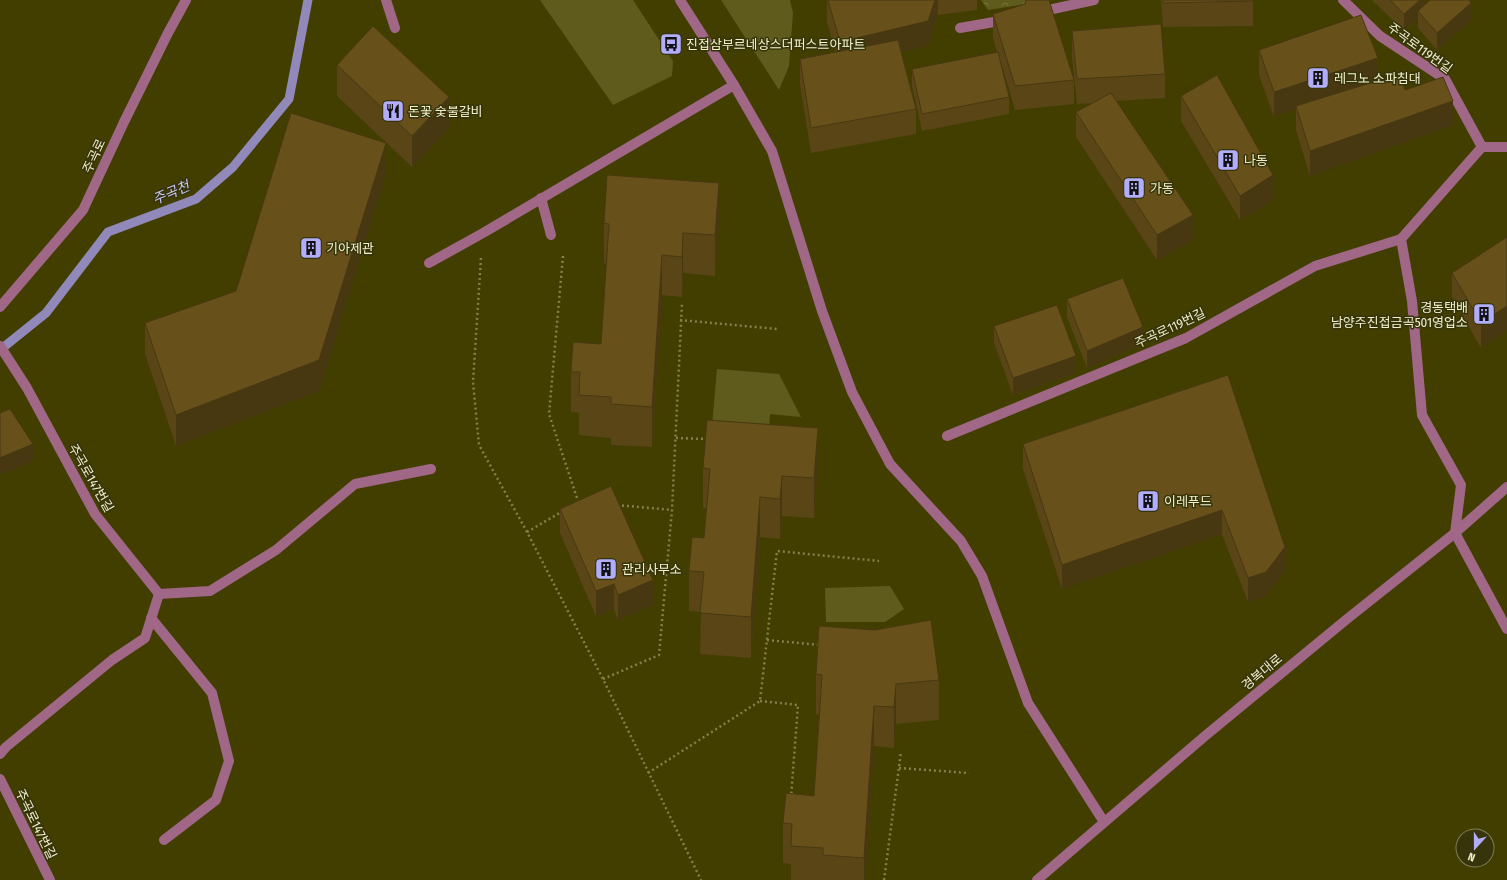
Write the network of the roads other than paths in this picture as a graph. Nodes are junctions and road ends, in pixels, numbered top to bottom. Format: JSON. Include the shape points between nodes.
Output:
{"nodes":[{"id":1,"x":186,"y":0,"type":"edge"},
{"id":2,"x":386,"y":0,"type":"edge"},
{"id":3,"x":680,"y":0,"type":"edge"},
{"id":4,"x":1094,"y":0,"type":"edge"},
{"id":5,"x":1343,"y":0,"type":"edge"},
{"id":6,"x":1028,"y":15,"type":"edge"},
{"id":7,"x":1013,"y":18,"type":"edge"},
{"id":8,"x":395,"y":28,"type":"dead end"},
{"id":9,"x":960,"y":28,"type":"dead end"},
{"id":10,"x":734,"y":86,"type":"junction"},
{"id":11,"x":1482,"y":147,"type":"junction"},
{"id":12,"x":1507,"y":147,"type":"edge"},
{"id":13,"x":541,"y":198,"type":"junction"},
{"id":14,"x":551,"y":235,"type":"dead end"},
{"id":15,"x":1401,"y":239,"type":"junction"},
{"id":16,"x":429,"y":263,"type":"dead end"},
{"id":17,"x":0,"y":307,"type":"edge"},
{"id":18,"x":0,"y":346,"type":"edge"},
{"id":19,"x":947,"y":436,"type":"dead end"},
{"id":20,"x":431,"y":469,"type":"dead end"},
{"id":21,"x":1507,"y":488,"type":"edge"},
{"id":22,"x":1455,"y":533,"type":"junction"},
{"id":23,"x":159,"y":594,"type":"junction"},
{"id":24,"x":151,"y":618,"type":"junction"},
{"id":25,"x":1507,"y":630,"type":"edge"},
{"id":26,"x":0,"y":754,"type":"edge"},
{"id":27,"x":0,"y":779,"type":"edge"},
{"id":28,"x":1104,"y":822,"type":"junction"},
{"id":29,"x":164,"y":840,"type":"dead end"},
{"id":30,"x":50,"y":880,"type":"edge"},
{"id":31,"x":1037,"y":880,"type":"edge"}],
"edges":[{"from":1,"to":17,"type":"street","name":"주곡로","via":[[127,115],[83,210]]},
{"from":2,"to":8,"type":"street"},
{"from":3,"to":10,"type":"street"},
{"from":4,"to":6,"type":"street"},
{"from":5,"to":11,"type":"street","name":"주곡로119번길","via":[[1380,36],[1445,80]]},
{"from":7,"to":9,"type":"street"},
{"from":10,"to":13,"type":"street"},
{"from":10,"to":28,"type":"street","via":[[772,151],[822,311],[852,392],[890,464],[961,541],[982,576],[1028,703]]},
{"from":11,"to":12,"type":"street"},
{"from":11,"to":15,"type":"street"},
{"from":13,"to":14,"type":"street"},
{"from":13,"to":16,"type":"street"},
{"from":15,"to":19,"type":"street","name":"주곡로119번길","via":[[1315,266],[1186,338]]},
{"from":15,"to":22,"type":"street","via":[[1412,302],[1422,415],[1461,485]]},
{"from":18,"to":23,"type":"street","name":"주곡로147번길","via":[[27,388],[94,514]]},
{"from":20,"to":23,"type":"street","via":[[355,484],[276,550],[210,591]]},
{"from":21,"to":22,"type":"street","name":"경복대로"},
{"from":22,"to":25,"type":"street"},
{"from":22,"to":28,"type":"street","name":"경복대로","via":[[1341,624]]},
{"from":23,"to":24,"type":"street"},
{"from":24,"to":26,"type":"street","via":[[145,638],[112,660]]},
{"from":24,"to":29,"type":"street","via":[[212,693],[229,761],[216,800]]},
{"from":27,"to":30,"type":"street","name":"주곡로147번길"},
{"from":28,"to":31,"type":"street","name":"경복대로"}]}
